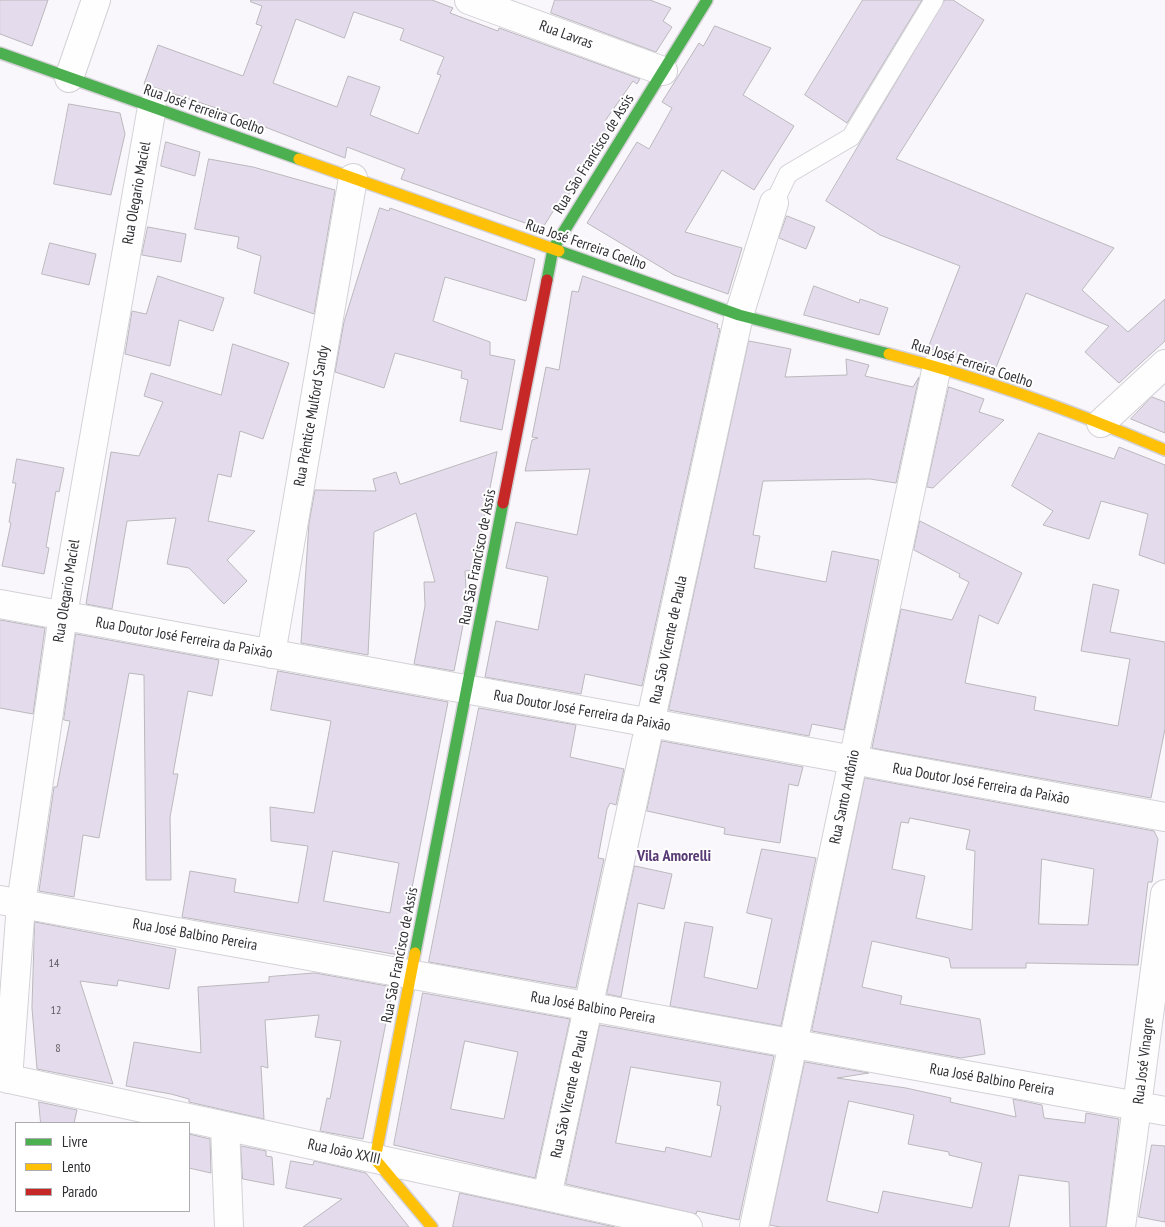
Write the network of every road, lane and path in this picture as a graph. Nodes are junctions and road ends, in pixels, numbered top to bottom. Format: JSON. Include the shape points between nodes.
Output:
{"nodes":[{"id":1,"x":96,"y":0,"type":"edge"},
{"id":2,"x":469,"y":0,"type":"edge"},
{"id":3,"x":707,"y":0,"type":"edge"},
{"id":4,"x":934,"y":0,"type":"edge"},
{"id":5,"x":0,"y":53,"type":"edge"},
{"id":6,"x":663,"y":71,"type":"junction"},
{"id":7,"x":69,"y":78,"type":"junction"},
{"id":8,"x":152,"y":107,"type":"junction"},
{"id":9,"x":353,"y":178,"type":"junction"},
{"id":10,"x":774,"y":203,"type":"joint"},
{"id":11,"x":553,"y":249,"type":"junction"},
{"id":12,"x":740,"y":315,"type":"junction"},
{"id":13,"x":1165,"y":364,"type":"edge"},
{"id":14,"x":937,"y":366,"type":"junction"},
{"id":15,"x":1101,"y":423,"type":"junction"},
{"id":16,"x":1165,"y":450,"type":"edge"},
{"id":17,"x":0,"y":604,"type":"edge"},
{"id":18,"x":62,"y":616,"type":"junction"},
{"id":19,"x":271,"y":654,"type":"junction"},
{"id":20,"x":467,"y":690,"type":"junction"},
{"id":21,"x":650,"y":723,"type":"junction"},
{"id":22,"x":852,"y":760,"type":"junction"},
{"id":23,"x":1165,"y":817,"type":"edge"},
{"id":24,"x":1165,"y":894,"type":"edge"},
{"id":25,"x":11,"y":902,"type":"edge"},
{"id":26,"x":411,"y":974,"type":"junction"},
{"id":27,"x":588,"y":1007,"type":"junction"},
{"id":28,"x":792,"y":1044,"type":"junction"},
{"id":29,"x":4,"y":1078,"type":"edge"},
{"id":30,"x":1138,"y":1107,"type":"junction"},
{"id":31,"x":1165,"y":1112,"type":"edge"},
{"id":32,"x":225,"y":1126,"type":"junction"},
{"id":33,"x":375,"y":1159,"type":"junction"},
{"id":34,"x":548,"y":1196,"type":"junction"},
{"id":35,"x":229,"y":1227,"type":"edge"},
{"id":36,"x":432,"y":1227,"type":"edge"},
{"id":37,"x":688,"y":1227,"type":"edge"},
{"id":38,"x":754,"y":1227,"type":"edge"},
{"id":39,"x":1122,"y":1227,"type":"edge"}],
"edges":[{"from":1,"to":7,"type":"street"},
{"from":2,"to":6,"type":"street","name":"Rua Lavras"},
{"from":3,"to":6,"type":"street","name":"Rua São Francisco de Assis"},
{"from":4,"to":10,"type":"lane","via":[[851,136],[788,174]]},
{"from":5,"to":7,"type":"street","name":"Rua José Ferreira Coelho"},
{"from":6,"to":11,"type":"street","name":"Rua São Francisco de Assis"},
{"from":7,"to":8,"type":"street","name":"Rua José Ferreira Coelho"},
{"from":8,"to":9,"type":"street","name":"Rua José Ferreira Coelho"},
{"from":8,"to":18,"type":"street","name":"Rua Olegario Maciel"},
{"from":9,"to":11,"type":"street","name":"Rua José Ferreira Coelho"},
{"from":9,"to":19,"type":"street","name":"Rua Prêntice Mulford Sandy"},
{"from":10,"to":12,"type":"street","name":"Rua São Vicente de Paula"},
{"from":11,"to":12,"type":"street","name":"Rua José Ferreira Coelho"},
{"from":11,"to":20,"type":"street","name":"Rua São Francisco de Assis"},
{"from":12,"to":14,"type":"street","name":"Rua José Ferreira Coelho"},
{"from":12,"to":21,"type":"street","name":"Rua São Vicente de Paula"},
{"from":13,"to":15,"type":"street"},
{"from":14,"to":15,"type":"street","name":"Rua José Ferreira Coelho"},
{"from":14,"to":22,"type":"street","name":"Rua Santo Antônio"},
{"from":15,"to":16,"type":"street","name":"Rua José Ferreira Coelho"},
{"from":17,"to":18,"type":"street","name":"Rua Doutor José Ferreira da Paixão"},
{"from":18,"to":19,"type":"street","name":"Rua Doutor José Ferreira da Paixão"},
{"from":18,"to":25,"type":"street","name":"Rua Olegario Maciel"},
{"from":19,"to":20,"type":"street","name":"Rua Doutor José Ferreira da Paixão"},
{"from":20,"to":21,"type":"street","name":"Rua Doutor José Ferreira da Paixão"},
{"from":20,"to":26,"type":"street","name":"Rua São Francisco de Assis"},
{"from":21,"to":22,"type":"street","name":"Rua Doutor José Ferreira da Paixão"},
{"from":21,"to":27,"type":"street","name":"Rua São Vicente de Paula"},
{"from":22,"to":23,"type":"street","name":"Rua Doutor José Ferreira da Paixão"},
{"from":22,"to":28,"type":"street","name":"Rua Santo Antônio"},
{"from":24,"to":30,"type":"street","name":"Rua José Vinagre"},
{"from":25,"to":26,"type":"street","name":"Rua José Balbino Pereira"},
{"from":25,"to":29,"type":"street","name":"Rua Olegario Maciel"},
{"from":26,"to":27,"type":"street","name":"Rua José Balbino Pereira"},
{"from":26,"to":33,"type":"street","name":"Rua São Francisco de Assis"},
{"from":27,"to":28,"type":"street","name":"Rua José Balbino Pereira"},
{"from":27,"to":34,"type":"street","name":"Rua São Vicente de Paula"},
{"from":28,"to":30,"type":"street","name":"Rua José Balbino Pereira"},
{"from":28,"to":38,"type":"street","name":"Rua Santo Antônio"},
{"from":29,"to":32,"type":"street","name":"Rua João XXIII"},
{"from":30,"to":31,"type":"street","name":"Rua José Balbino Pereira"},
{"from":30,"to":39,"type":"street","name":"Rua José Vinagre"},
{"from":32,"to":33,"type":"street","name":"Rua João XXIII"},
{"from":32,"to":35,"type":"street"},
{"from":33,"to":34,"type":"street","name":"Rua João XXIII"},
{"from":33,"to":36,"type":"street"},
{"from":34,"to":37,"type":"street","name":"Rua João XXIII"}]}
